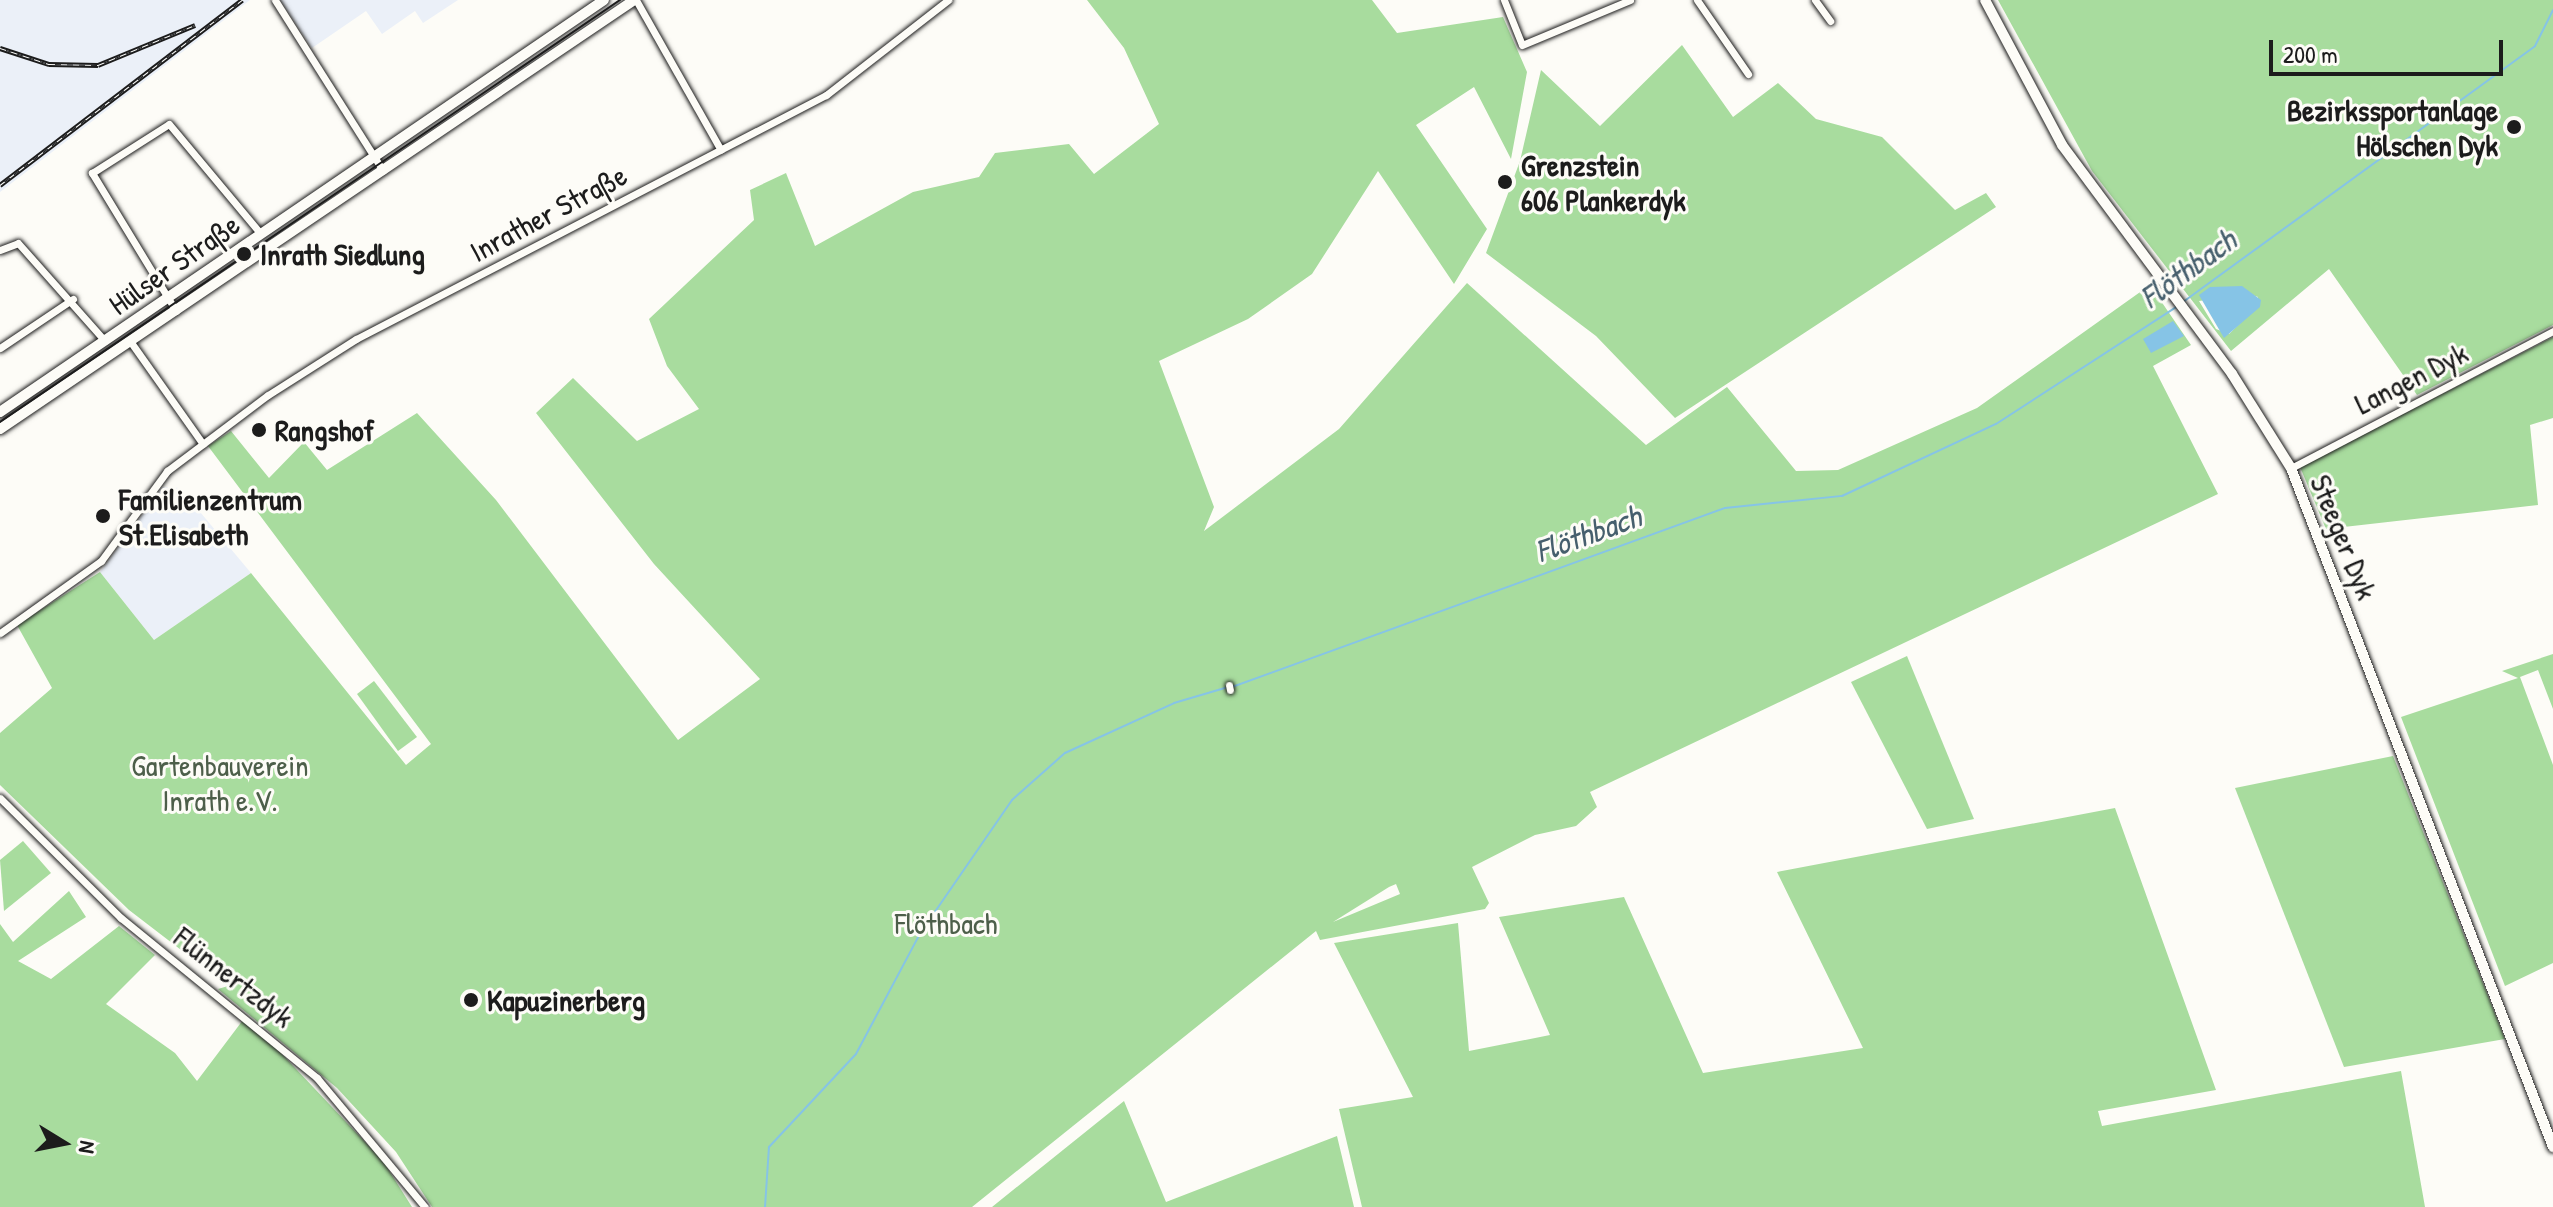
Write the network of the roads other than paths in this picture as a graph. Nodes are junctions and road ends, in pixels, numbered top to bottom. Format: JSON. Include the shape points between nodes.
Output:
{"nodes":[{"id":1,"x":275,"y":0,"type":"edge"},
{"id":2,"x":604,"y":0,"type":"edge"},
{"id":3,"x":635,"y":0,"type":"edge"},
{"id":4,"x":948,"y":0,"type":"edge"},
{"id":5,"x":1504,"y":0,"type":"edge"},
{"id":6,"x":1630,"y":0,"type":"edge"},
{"id":7,"x":1697,"y":0,"type":"edge"},
{"id":8,"x":1815,"y":0,"type":"edge"},
{"id":9,"x":1985,"y":0,"type":"edge"},
{"id":10,"x":1830,"y":21,"type":"dead end"},
{"id":11,"x":1748,"y":74,"type":"dead end"},
{"id":12,"x":721,"y":150,"type":"junction"},
{"id":13,"x":375,"y":156,"type":"junction"},
{"id":14,"x":383,"y":171,"type":"junction"},
{"id":15,"x":260,"y":233,"type":"junction"},
{"id":16,"x":0,"y":250,"type":"edge"},
{"id":17,"x":166,"y":296,"type":"junction"},
{"id":18,"x":73,"y":299,"type":"junction"},
{"id":19,"x":176,"y":311,"type":"junction"},
{"id":20,"x":2553,"y":331,"type":"edge"},
{"id":21,"x":105,"y":341,"type":"junction"},
{"id":22,"x":130,"y":341,"type":"junction"},
{"id":23,"x":0,"y":348,"type":"edge"},
{"id":24,"x":0,"y":412,"type":"edge"},
{"id":25,"x":0,"y":429,"type":"edge"},
{"id":26,"x":203,"y":444,"type":"junction"},
{"id":27,"x":2291,"y":468,"type":"junction"},
{"id":28,"x":0,"y":633,"type":"edge"},
{"id":29,"x":1,"y":800,"type":"edge"},
{"id":30,"x":2553,"y":1147,"type":"edge"},
{"id":31,"x":425,"y":1207,"type":"edge"}],
"edges":[{"from":1,"to":13,"type":"street"},
{"from":2,"to":13,"type":"street","name":"Hülser Straße"},
{"from":3,"to":12,"type":"street"},
{"from":3,"to":14,"type":"street","name":"Hülser Straße"},
{"from":4,"to":12,"type":"street","name":"Inrather Straße","via":[[826,95]]},
{"from":5,"to":6,"type":"street","via":[[1522,45]]},
{"from":7,"to":11,"type":"street"},
{"from":8,"to":10,"type":"street"},
{"from":9,"to":27,"type":"street","name":"Steeger Dyk","via":[[2062,145]]},
{"from":12,"to":26,"type":"street","name":"Inrather Straße","via":[[356,339]]},
{"from":13,"to":14,"type":"street"},
{"from":13,"to":15,"type":"street","name":"Hülser Straße"},
{"from":14,"to":19,"type":"street","name":"Hülser Straße"},
{"from":15,"to":17,"type":"street","name":"Hülser Straße"},
{"from":15,"to":17,"type":"street","via":[[169,124],[92,173]]},
{"from":16,"to":18,"type":"street","via":[[18,243]]},
{"from":17,"to":19,"type":"street"},
{"from":17,"to":21,"type":"street","name":"Hülser Straße"},
{"from":18,"to":21,"type":"street"},
{"from":18,"to":23,"type":"street"},
{"from":19,"to":22,"type":"street","name":"Hülser Straße"},
{"from":20,"to":27,"type":"street","name":"Langen Dyk"},
{"from":21,"to":24,"type":"street","name":"Hülser Straße"},
{"from":22,"to":25,"type":"street","name":"Hülser Straße"},
{"from":22,"to":26,"type":"street","name":"Hülser Straße"},
{"from":26,"to":28,"type":"street","name":"Inrather Straße","via":[[142,498],[109,554]]},
{"from":27,"to":30,"type":"street","name":"Steeger Dyk"},
{"from":29,"to":31,"type":"street","name":"Flünnertzdyk","via":[[121,918],[317,1078]]}]}
